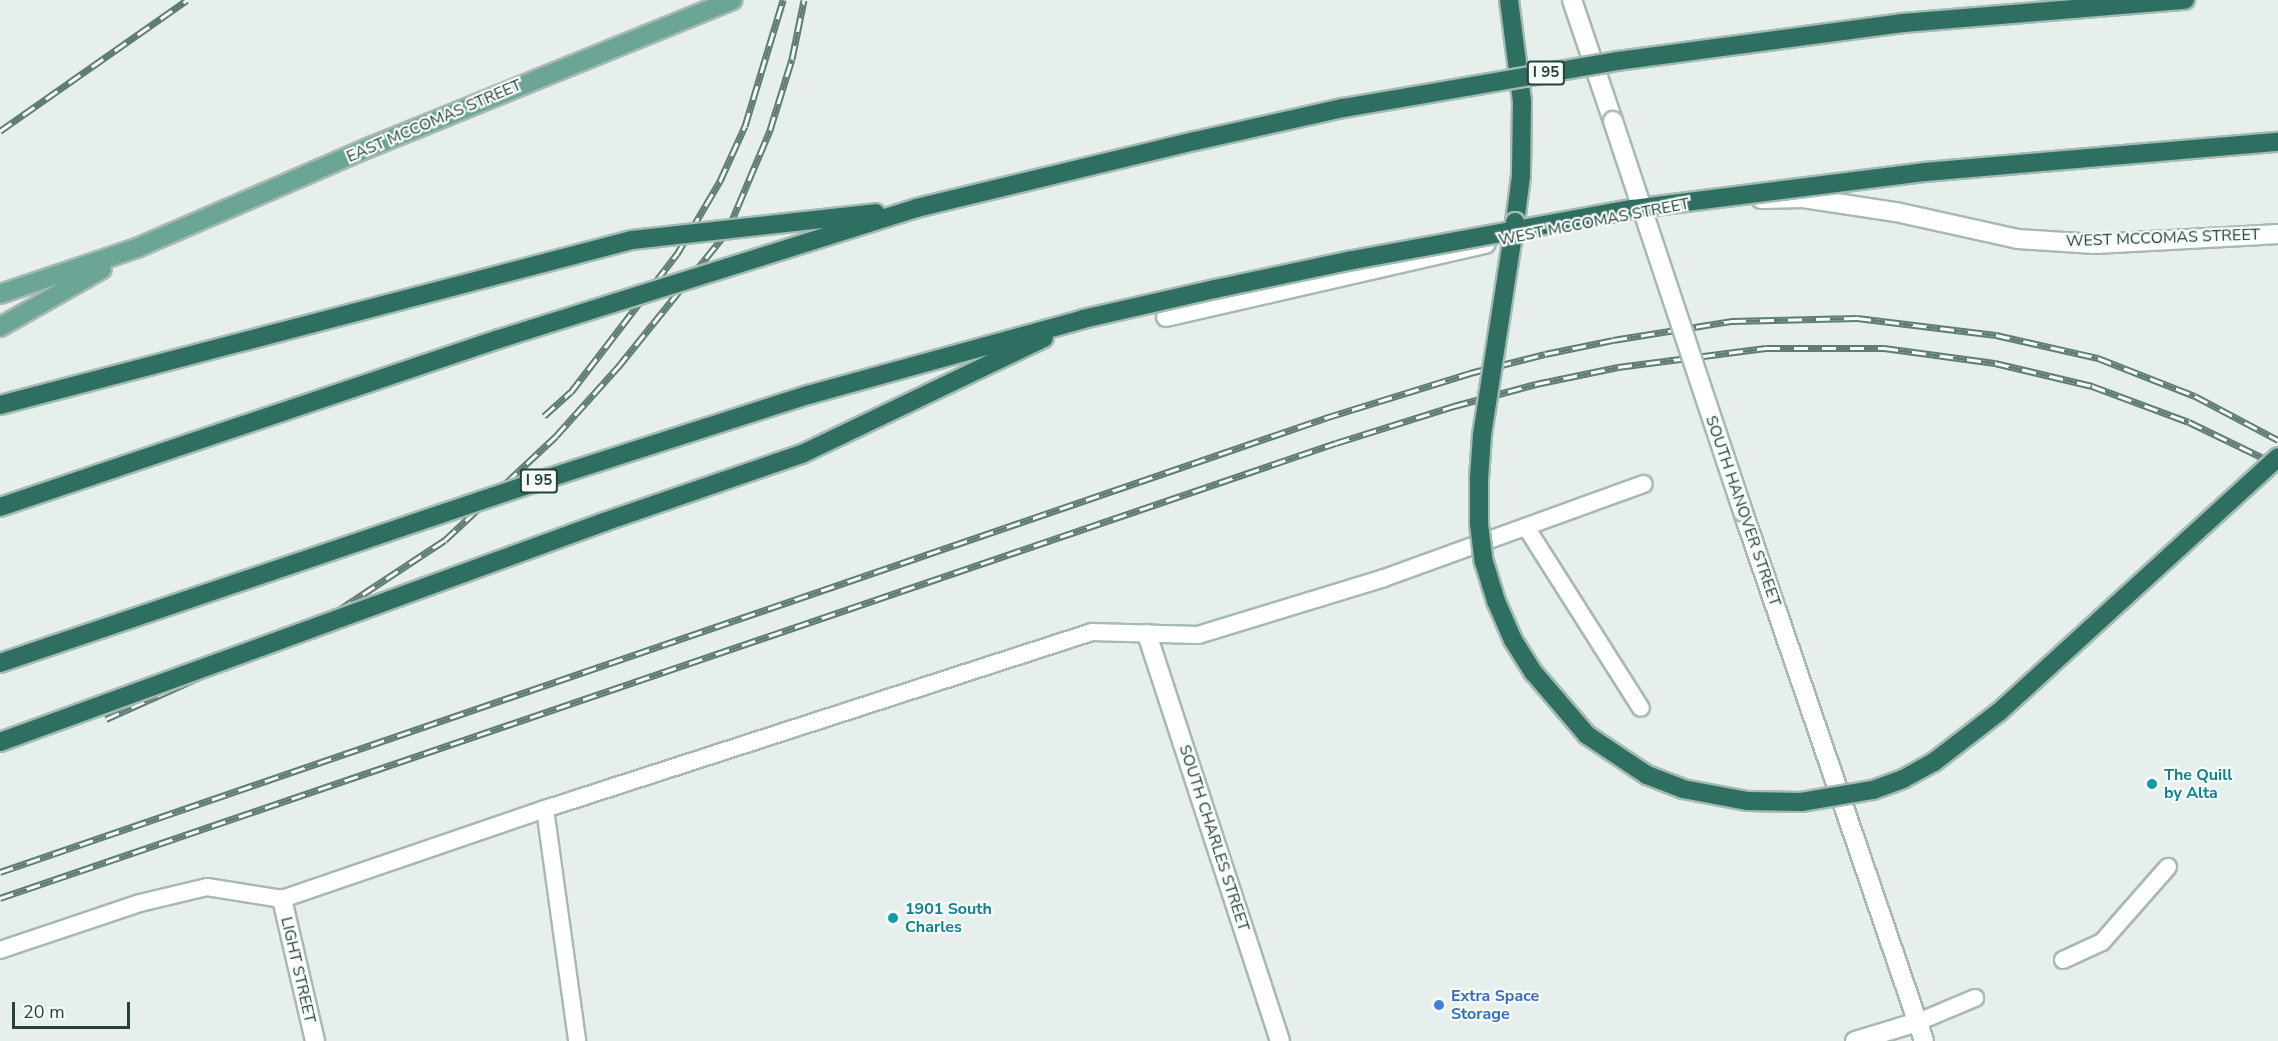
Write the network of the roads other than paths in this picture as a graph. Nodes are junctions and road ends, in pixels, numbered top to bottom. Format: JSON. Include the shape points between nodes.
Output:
{"nodes":[{"id":1,"x":733,"y":0,"type":"edge"},
{"id":2,"x":1509,"y":0,"type":"edge"},
{"id":3,"x":1572,"y":0,"type":"edge"},
{"id":4,"x":2185,"y":0,"type":"edge"},
{"id":5,"x":2278,"y":142,"type":"edge"},
{"id":6,"x":917,"y":208,"type":"junction"},
{"id":7,"x":2278,"y":234,"type":"edge"},
{"id":8,"x":137,"y":248,"type":"junction"},
{"id":9,"x":0,"y":294,"type":"edge"},
{"id":10,"x":1166,"y":317,"type":"dead end"},
{"id":11,"x":1083,"y":319,"type":"junction"},
{"id":12,"x":0,"y":327,"type":"edge"},
{"id":13,"x":0,"y":405,"type":"edge"},
{"id":14,"x":2278,"y":457,"type":"edge"},
{"id":15,"x":1643,"y":484,"type":"dead end"},
{"id":16,"x":0,"y":507,"type":"edge"},
{"id":17,"x":1526,"y":527,"type":"junction"},
{"id":18,"x":1148,"y":634,"type":"junction"},
{"id":19,"x":0,"y":663,"type":"edge"},
{"id":20,"x":1641,"y":708,"type":"dead end"},
{"id":21,"x":0,"y":742,"type":"edge"},
{"id":22,"x":545,"y":809,"type":"junction"},
{"id":23,"x":2169,"y":867,"type":"dead end"},
{"id":24,"x":282,"y":899,"type":"junction"},
{"id":25,"x":0,"y":950,"type":"edge"},
{"id":26,"x":2063,"y":960,"type":"dead end"},
{"id":27,"x":1975,"y":998,"type":"dead end"},
{"id":28,"x":1918,"y":1022,"type":"junction"},
{"id":29,"x":315,"y":1041,"type":"edge"},
{"id":30,"x":577,"y":1041,"type":"edge"},
{"id":31,"x":1280,"y":1041,"type":"edge"},
{"id":32,"x":1855,"y":1041,"type":"edge"},
{"id":33,"x":1922,"y":1041,"type":"edge"}],
"edges":[{"from":1,"to":8,"type":"main road","name":"EAST MCCOMAS STREET","via":[[373,146]]},
{"from":2,"to":14,"type":"highway","bridge":true,"via":[[1522,101],[1521,176],[1482,435],[1479,524],[1484,562],[1513,640],[1534,673],[1587,735],[1647,775],[1683,789],[1748,801],[1801,802],[1873,790],[1904,779],[1934,762],[1999,712]]},
{"from":3,"to":28,"type":"street","name":"SOUTH HANOVER STREET","bridge":true},
{"from":4,"to":6,"type":"highway","number":"I 95","bridge":true,"via":[[1903,23],[1475,84],[1252,128]]},
{"from":5,"to":11,"type":"highway","number":"I 95","bridge":true,"via":[[1925,172],[1632,209],[1353,260]]},
{"from":6,"to":13,"type":"highway","bridge":true,"via":[[632,240]]},
{"from":6,"to":16,"type":"highway","number":"I 95","bridge":true,"via":[[499,339]]},
{"from":7,"to":10,"type":"street","name":"WEST MCCOMAS STREET","via":[[2084,243],[2018,239],[1896,212],[1803,198],[1698,201],[1613,214]]},
{"from":8,"to":9,"type":"main road","name":"EAST MCCOMAS STREET"},
{"from":8,"to":12,"type":"main road","name":"EAST MCCOMAS STREET"},
{"from":11,"to":19,"type":"highway","number":"I 95","bridge":true,"via":[[896,369],[673,437]]},
{"from":11,"to":21,"type":"highway","bridge":true,"via":[[802,454]]},
{"from":15,"to":17,"type":"lane"},
{"from":17,"to":18,"type":"lane","via":[[1384,578],[1198,635]]},
{"from":17,"to":20,"type":"lane"},
{"from":18,"to":22,"type":"lane","via":[[1092,632]]},
{"from":18,"to":31,"type":"street","name":"SOUTH CHARLES STREET"},
{"from":22,"to":24,"type":"lane"},
{"from":22,"to":30,"type":"lane"},
{"from":23,"to":26,"type":"lane","via":[[2102,942]]},
{"from":24,"to":25,"type":"lane","via":[[207,887],[140,903]]},
{"from":24,"to":29,"type":"street","name":"LIGHT STREET"},
{"from":27,"to":28,"type":"lane"},
{"from":28,"to":32,"type":"street"},
{"from":28,"to":33,"type":"street","name":"SOUTH HANOVER STREET"}]}
